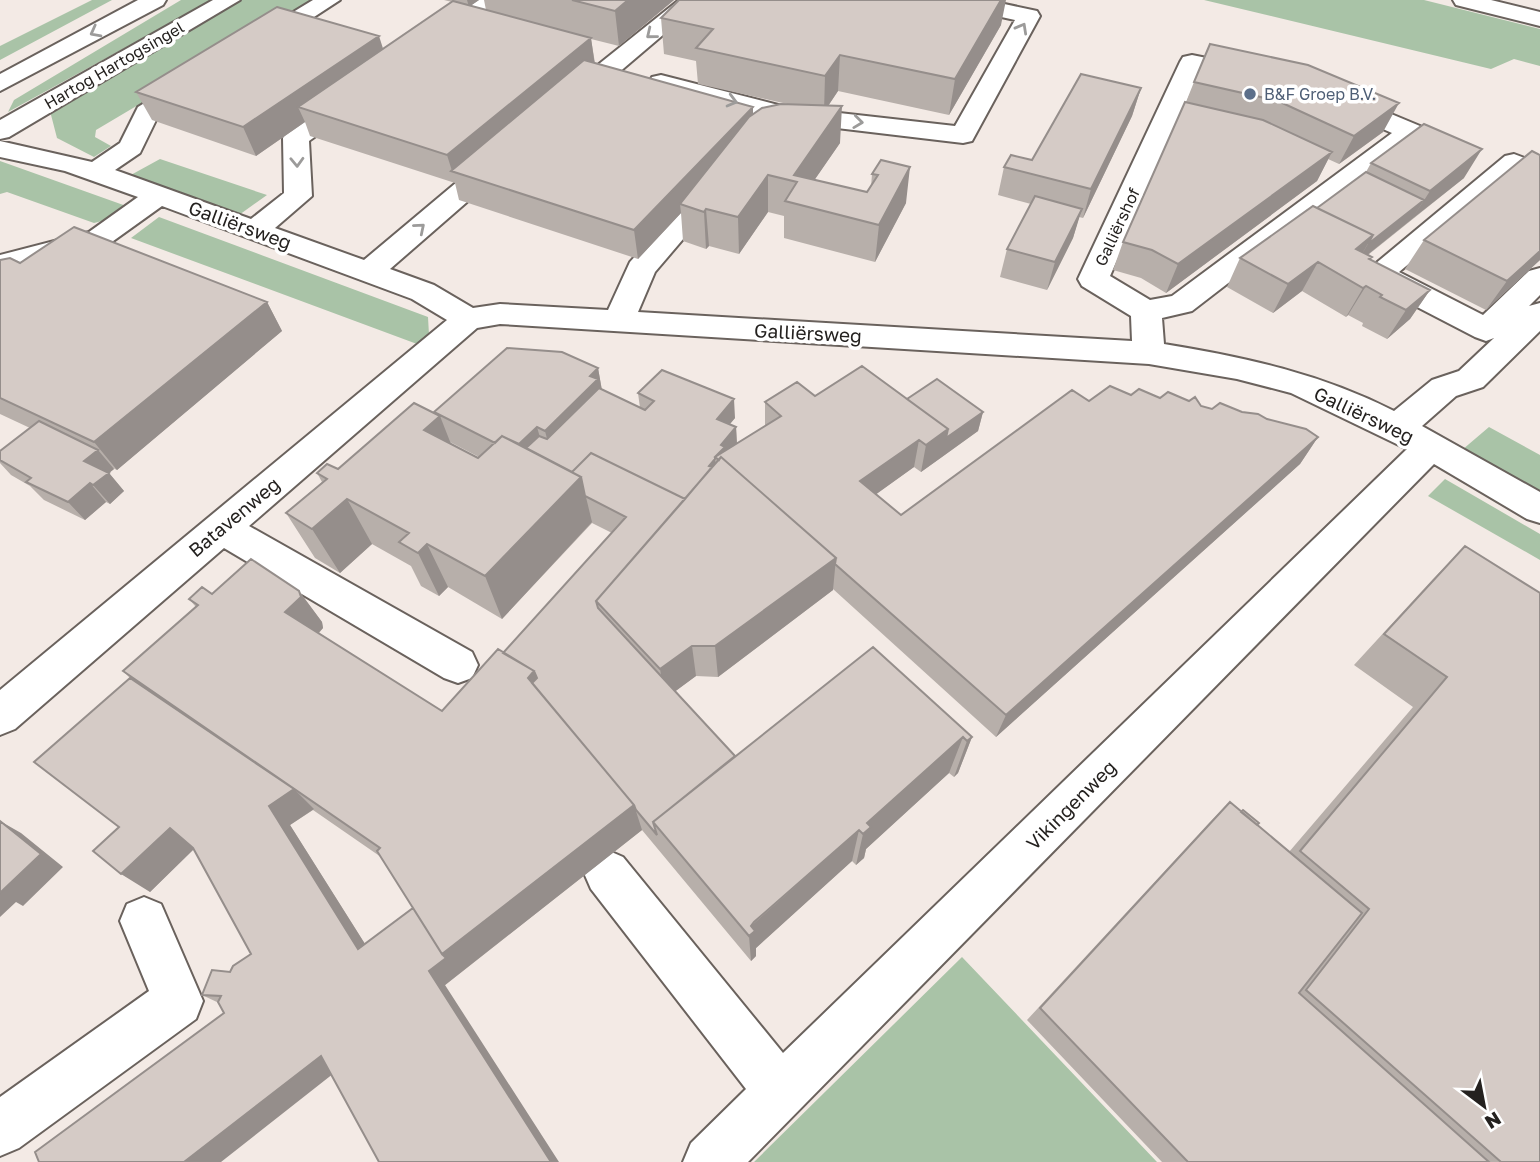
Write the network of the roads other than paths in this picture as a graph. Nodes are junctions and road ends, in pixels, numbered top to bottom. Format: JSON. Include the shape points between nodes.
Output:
{"nodes":[{"id":1,"x":155,"y":0,"type":"edge"},
{"id":2,"x":229,"y":0,"type":"edge"},
{"id":3,"x":329,"y":0,"type":"edge"},
{"id":4,"x":492,"y":0,"type":"edge"},
{"id":5,"x":693,"y":0,"type":"edge"},
{"id":6,"x":955,"y":0,"type":"edge"},
{"id":7,"x":1464,"y":0,"type":"edge"},
{"id":8,"x":1540,"y":19,"type":"edge"},
{"id":9,"x":416,"y":54,"type":"edge"},
{"id":10,"x":238,"y":56,"type":"edge"},
{"id":11,"x":608,"y":69,"type":"junction"},
{"id":12,"x":215,"y":70,"type":"edge"},
{"id":13,"x":1280,"y":80,"type":"edge"},
{"id":14,"x":0,"y":84,"type":"edge"},
{"id":15,"x":373,"y":84,"type":"edge"},
{"id":16,"x":587,"y":86,"type":"edge"},
{"id":17,"x":1317,"y":91,"type":"edge"},
{"id":18,"x":778,"y":113,"type":"junction"},
{"id":19,"x":1167,"y":118,"type":"junction"},
{"id":20,"x":1194,"y":125,"type":"edge"},
{"id":21,"x":2,"y":133,"type":"edge"},
{"id":22,"x":760,"y":134,"type":"edge"},
{"id":23,"x":514,"y":148,"type":"edge"},
{"id":24,"x":732,"y":165,"type":"edge"},
{"id":25,"x":83,"y":168,"type":"junction"},
{"id":26,"x":1540,"y":174,"type":"edge"},
{"id":27,"x":159,"y":195,"type":"junction"},
{"id":28,"x":255,"y":230,"type":"junction"},
{"id":29,"x":0,"y":264,"type":"edge"},
{"id":30,"x":368,"y":272,"type":"junction"},
{"id":31,"x":1540,"y":278,"type":"edge"},
{"id":32,"x":1146,"y":312,"type":"junction"},
{"id":33,"x":1540,"y":313,"type":"edge"},
{"id":34,"x":468,"y":319,"type":"junction"},
{"id":35,"x":619,"y":321,"type":"junction"},
{"id":36,"x":1486,"y":330,"type":"junction"},
{"id":37,"x":1149,"y":353,"type":"junction"},
{"id":38,"x":1444,"y":388,"type":"junction"},
{"id":39,"x":1413,"y":438,"type":"junction"},
{"id":40,"x":1540,"y":509,"type":"edge"},
{"id":41,"x":222,"y":528,"type":"junction"},
{"id":42,"x":458,"y":665,"type":"dead end"},
{"id":43,"x":0,"y":716,"type":"edge"},
{"id":44,"x":607,"y":873,"type":"dead end"},
{"id":45,"x":144,"y":921,"type":"dead end"},
{"id":46,"x":782,"y":1093,"type":"junction"},
{"id":47,"x":0,"y":1129,"type":"edge"},
{"id":48,"x":710,"y":1162,"type":"edge"}],
"edges":[{"from":1,"to":14,"type":"street","name":"Hartog Hartogsingel","one_way":true},
{"from":2,"to":21,"type":"street","name":"Hartog Hartogsingel"},
{"from":3,"to":10,"type":"street"},
{"from":4,"to":9,"type":"street"},
{"from":5,"to":11,"type":"street","one_way":true},
{"from":18,"to":6,"type":"street","one_way":true,"via":[[963,135],[1028,16]]},
{"from":7,"to":8,"type":"street"},
{"from":11,"to":16,"type":"street"},
{"from":11,"to":18,"type":"street","one_way":true},
{"from":12,"to":25,"type":"street","via":[[146,112],[131,147]]},
{"from":13,"to":19,"type":"street","name":"Galliërshof","via":[[1192,62]]},
{"from":15,"to":28,"type":"street","one_way":true,"via":[[296,138],[298,196]]},
{"from":17,"to":32,"type":"street","via":[[1411,132],[1331,176],[1181,303]]},
{"from":18,"to":22,"type":"street"},
{"from":19,"to":20,"type":"street"},
{"from":19,"to":32,"type":"street","name":"Galliërshof","via":[[1093,279]]},
{"from":21,"to":25,"type":"street","name":"Galliërsweg"},
{"from":30,"to":23,"type":"street","one_way":true},
{"from":24,"to":35,"type":"street","via":[[641,269]]},
{"from":25,"to":27,"type":"street","name":"Galliërsweg"},
{"from":26,"to":36,"type":"street","via":[[1514,162],[1378,274]]},
{"from":27,"to":28,"type":"street","name":"Galliërsweg"},
{"from":27,"to":29,"type":"street","via":[[99,238]]},
{"from":28,"to":30,"type":"street","name":"Galliërsweg"},
{"from":30,"to":34,"type":"street","name":"Galliërsweg","via":[[422,292]]},
{"from":31,"to":36,"type":"street"},
{"from":32,"to":37,"type":"street"},
{"from":33,"to":38,"type":"street","via":[[1471,379]]},
{"from":34,"to":35,"type":"street","name":"Galliërsweg","via":[[500,314]]},
{"from":34,"to":41,"type":"street","name":"Batavenweg"},
{"from":35,"to":37,"type":"street","name":"Galliërsweg"},
{"from":36,"to":38,"type":"street","via":[[1447,368]]},
{"from":37,"to":39,"type":"street","name":"Galliërsweg","via":[[1223,365],[1320,391]]},
{"from":38,"to":39,"type":"street","name":"Vikingenweg"},
{"from":39,"to":40,"type":"street","name":"Galliërsweg"},
{"from":39,"to":46,"type":"street","name":"Vikingenweg"},
{"from":41,"to":42,"type":"street"},
{"from":41,"to":43,"type":"street","name":"Batavenweg"},
{"from":44,"to":46,"type":"street"},
{"from":45,"to":47,"type":"street","via":[[178,1001]]},
{"from":46,"to":48,"type":"street","name":"Vikingenweg"}]}
